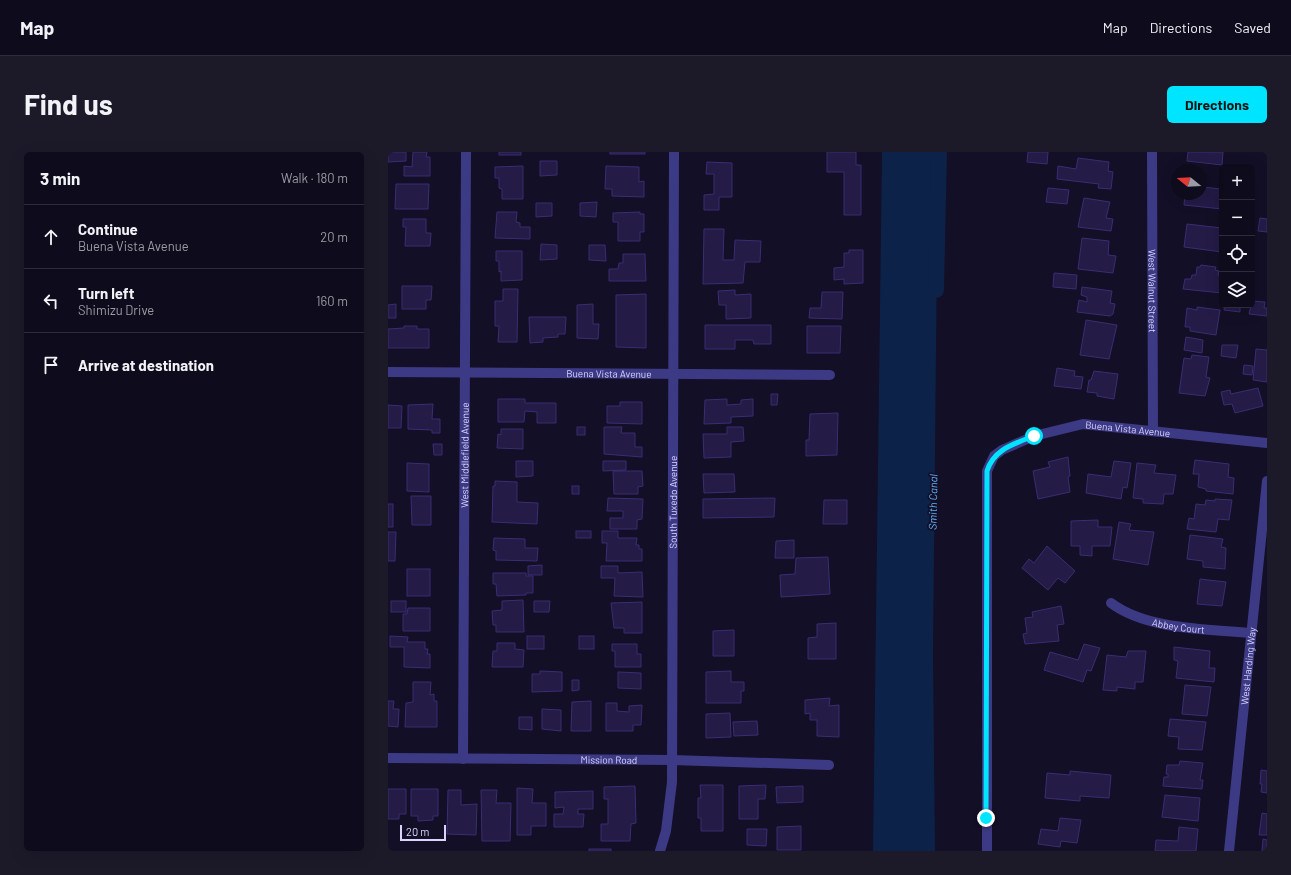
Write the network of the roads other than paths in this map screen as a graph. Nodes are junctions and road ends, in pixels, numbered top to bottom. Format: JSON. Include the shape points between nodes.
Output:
{"nodes":[{"id":1,"x":466,"y":152,"type":"edge"},
{"id":2,"x":674,"y":152,"type":"edge"},
{"id":3,"x":1152,"y":152,"type":"edge"},
{"id":4,"x":388,"y":372,"type":"edge"},
{"id":5,"x":465,"y":372,"type":"junction"},
{"id":6,"x":675,"y":373,"type":"junction"},
{"id":7,"x":830,"y":375,"type":"dead end"},
{"id":8,"x":1153,"y":431,"type":"junction"},
{"id":9,"x":1267,"y":443,"type":"edge"},
{"id":10,"x":1267,"y":481,"type":"edge"},
{"id":11,"x":1111,"y":604,"type":"dead end"},
{"id":12,"x":1251,"y":634,"type":"junction"},
{"id":13,"x":388,"y":758,"type":"edge"},
{"id":14,"x":462,"y":759,"type":"junction"},
{"id":15,"x":672,"y":760,"type":"junction"},
{"id":16,"x":829,"y":765,"type":"dead end"},
{"id":17,"x":660,"y":851,"type":"edge"},
{"id":18,"x":987,"y":851,"type":"edge"},
{"id":19,"x":1229,"y":851,"type":"edge"}],
"edges":[{"from":1,"to":5,"type":"street","name":"West Middlefield Avenue"},
{"from":2,"to":6,"type":"street","name":"South Tuxedo Avenue"},
{"from":3,"to":8,"type":"street","name":"West Walnut Street"},
{"from":4,"to":5,"type":"street","name":"Buena Vista Avenue"},
{"from":5,"to":6,"type":"street","name":"Buena Vista Avenue"},
{"from":5,"to":14,"type":"street","name":"West Middlefield Avenue"},
{"from":6,"to":7,"type":"street","name":"Buena Vista Avenue"},
{"from":6,"to":15,"type":"street","name":"South Tuxedo Avenue"},
{"from":8,"to":9,"type":"street","name":"Buena Vista Avenue"},
{"from":8,"to":18,"type":"street","name":"Buena Vista Avenue","via":[[1083,424],[1073,426],[1034,436],[1002,450],[994,456],[987,471]]},
{"from":10,"to":12,"type":"street","name":"West Harding Way"},
{"from":11,"to":12,"type":"street","name":"Abbey Court","via":[[1130,616],[1152,622]]},
{"from":12,"to":19,"type":"street","name":"West Harding Way"},
{"from":13,"to":14,"type":"street","name":"Mission Road"},
{"from":14,"to":15,"type":"street","name":"Mission Road"},
{"from":15,"to":16,"type":"street","name":"Mission Road"},
{"from":15,"to":17,"type":"street","name":"South Tuxedo Avenue","via":[[666,831]]}]}
